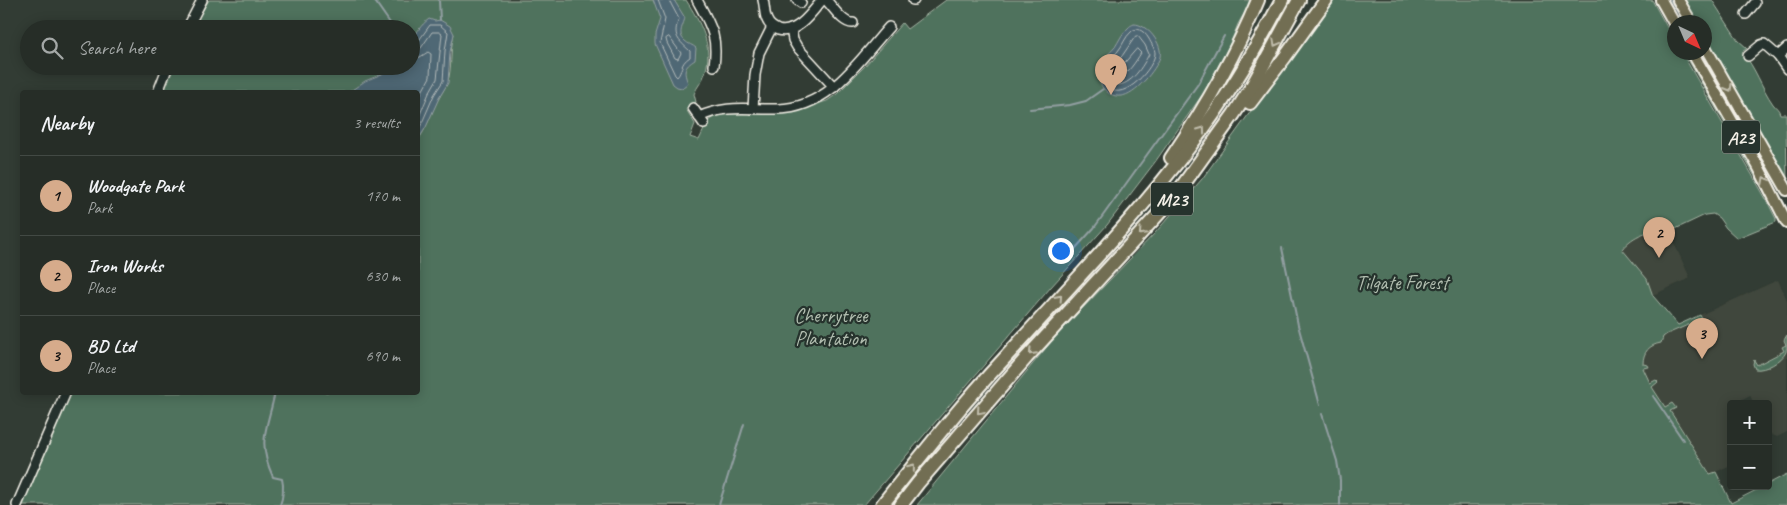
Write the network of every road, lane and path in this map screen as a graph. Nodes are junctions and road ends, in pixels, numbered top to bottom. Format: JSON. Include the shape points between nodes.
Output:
{"nodes":[{"id":1,"x":202,"y":0,"type":"edge"},
{"id":2,"x":697,"y":0,"type":"edge"},
{"id":3,"x":763,"y":0,"type":"edge"},
{"id":4,"x":824,"y":0,"type":"edge"},
{"id":5,"x":1258,"y":0,"type":"edge"},
{"id":6,"x":1282,"y":0,"type":"edge"},
{"id":7,"x":1299,"y":0,"type":"edge"},
{"id":8,"x":1326,"y":0,"type":"edge"},
{"id":9,"x":1661,"y":0,"type":"edge"},
{"id":10,"x":1678,"y":0,"type":"edge"},
{"id":11,"x":1755,"y":1,"type":"edge"},
{"id":12,"x":1746,"y":14,"type":"dead end"},
{"id":13,"x":1669,"y":15,"type":"edge"},
{"id":14,"x":1687,"y":15,"type":"edge"},
{"id":15,"x":192,"y":20,"type":"edge"},
{"id":16,"x":853,"y":23,"type":"dead end"},
{"id":17,"x":772,"y":27,"type":"junction"},
{"id":18,"x":889,"y":27,"type":"dead end"},
{"id":19,"x":792,"y":29,"type":"junction"},
{"id":20,"x":1787,"y":48,"type":"edge"},
{"id":21,"x":1748,"y":56,"type":"dead end"},
{"id":22,"x":1778,"y":56,"type":"junction"},
{"id":23,"x":1712,"y":59,"type":"edge"},
{"id":24,"x":1697,"y":60,"type":"edge"},
{"id":25,"x":714,"y":66,"type":"dead end"},
{"id":26,"x":1787,"y":69,"type":"edge"},
{"id":27,"x":165,"y":75,"type":"edge"},
{"id":28,"x":834,"y":87,"type":"junction"},
{"id":29,"x":159,"y":90,"type":"edge"},
{"id":30,"x":693,"y":108,"type":"dead end"},
{"id":31,"x":753,"y":109,"type":"junction"},
{"id":32,"x":1787,"y":190,"type":"edge"},
{"id":33,"x":1175,"y":196,"type":"junction"},
{"id":34,"x":1127,"y":222,"type":"junction"},
{"id":35,"x":1787,"y":223,"type":"edge"},
{"id":36,"x":65,"y":395,"type":"edge"},
{"id":37,"x":17,"y":505,"type":"edge"},
{"id":38,"x":882,"y":505,"type":"edge"},
{"id":39,"x":901,"y":505,"type":"edge"}],
"edges":[{"from":1,"to":15,"type":"street"},
{"from":2,"to":25,"type":"street","via":[[714,35]]},
{"from":3,"to":17,"type":"street","via":[[766,18]]},
{"from":4,"to":16,"type":"street","via":[[846,22]]},
{"from":4,"to":19,"type":"street"},
{"from":5,"to":34,"type":"highway","number":"M23","via":[[1238,47],[1212,93]]},
{"from":34,"to":6,"type":"highway","number":"M23","one_way":true,"via":[[1207,124],[1256,49]]},
{"from":7,"to":33,"type":"highway","number":"M23","one_way":true,"via":[[1252,86]]},
{"from":8,"to":33,"type":"highway","number":"M23","via":[[1269,79]]},
{"from":9,"to":13,"type":"main road"},
{"from":10,"to":14,"type":"main road"},
{"from":11,"to":12,"type":"street"},
{"from":17,"to":19,"type":"street","via":[[784,31]]},
{"from":17,"to":31,"type":"street","via":[[759,53]]},
{"from":18,"to":28,"type":"street"},
{"from":19,"to":28,"type":"street","via":[[797,47]]},
{"from":20,"to":22,"type":"street"},
{"from":21,"to":22,"type":"street","via":[[1764,44]]},
{"from":22,"to":26,"type":"street"},
{"from":23,"to":32,"type":"main road","number":"A23","one_way":true},
{"from":35,"to":24,"type":"main road","number":"A23","one_way":true},
{"from":27,"to":29,"type":"street"},
{"from":28,"to":31,"type":"street","via":[[815,100],[793,108]]},
{"from":30,"to":31,"type":"street","via":[[701,121],[723,109]]},
{"from":33,"to":39,"type":"highway","number":"M23","one_way":true,"via":[[1027,357]]},
{"from":38,"to":34,"type":"highway","number":"M23","one_way":true,"via":[[1002,360]]},
{"from":36,"to":37,"type":"street"}]}
